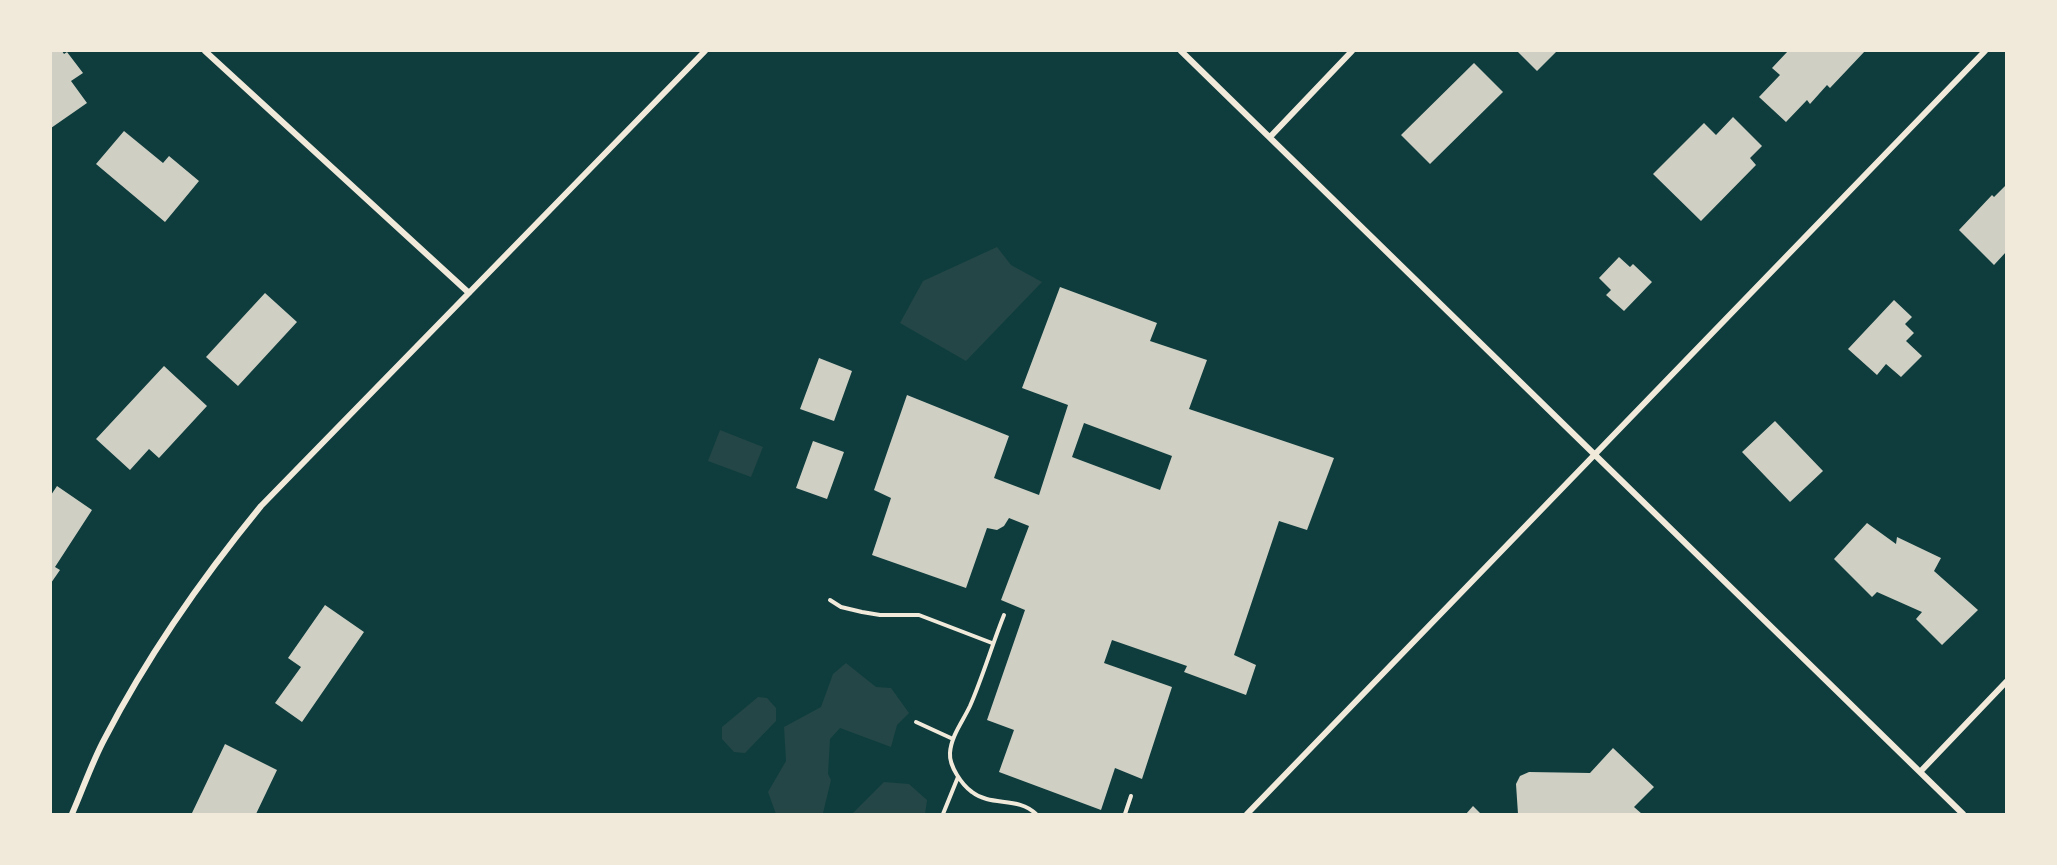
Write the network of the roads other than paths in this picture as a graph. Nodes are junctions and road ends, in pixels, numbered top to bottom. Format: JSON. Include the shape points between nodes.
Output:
{"nodes":[{"id":1,"x":206,"y":51,"type":"edge"},
{"id":2,"x":705,"y":51,"type":"edge"},
{"id":3,"x":1181,"y":51,"type":"edge"},
{"id":4,"x":1352,"y":51,"type":"edge"},
{"id":5,"x":1985,"y":51,"type":"edge"},
{"id":6,"x":1270,"y":137,"type":"junction"},
{"id":7,"x":469,"y":293,"type":"junction"},
{"id":8,"x":1595,"y":454,"type":"junction"},
{"id":9,"x":2006,"y":682,"type":"edge"},
{"id":10,"x":1920,"y":772,"type":"junction"},
{"id":11,"x":72,"y":814,"type":"edge"},
{"id":12,"x":1247,"y":814,"type":"edge"},
{"id":13,"x":1963,"y":814,"type":"edge"}],
"edges":[{"from":1,"to":7,"type":"street"},
{"from":2,"to":7,"type":"street"},
{"from":3,"to":6,"type":"street"},
{"from":4,"to":6,"type":"street"},
{"from":5,"to":8,"type":"street"},
{"from":6,"to":8,"type":"street"},
{"from":7,"to":11,"type":"street","via":[[261,506],[233,541],[168,630],[135,685],[104,740]]},
{"from":8,"to":10,"type":"street"},
{"from":8,"to":12,"type":"street"},
{"from":9,"to":10,"type":"street"},
{"from":10,"to":13,"type":"street"}]}
